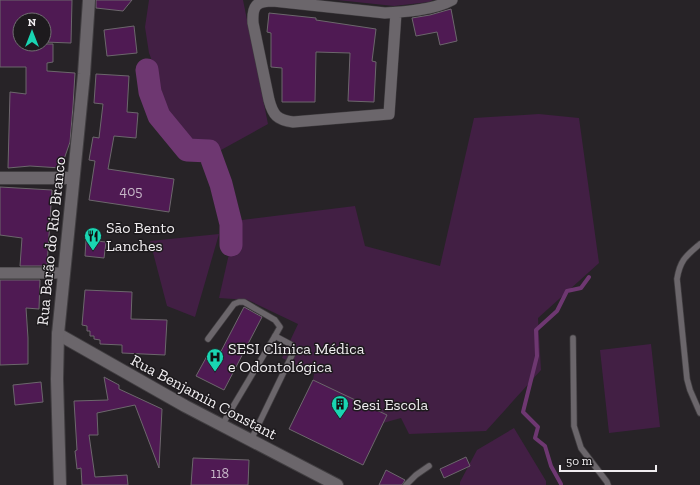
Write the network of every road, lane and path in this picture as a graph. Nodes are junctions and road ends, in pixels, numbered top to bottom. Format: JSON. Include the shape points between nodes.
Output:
{"nodes":[{"id":1,"x":89,"y":0,"type":"edge"},
{"id":2,"x":452,"y":0,"type":"edge"},
{"id":3,"x":396,"y":13,"type":"junction"},
{"id":4,"x":0,"y":178,"type":"edge"},
{"id":5,"x":73,"y":178,"type":"junction"},
{"id":6,"x":700,"y":244,"type":"edge"},
{"id":7,"x":0,"y":273,"type":"edge"},
{"id":8,"x":64,"y":273,"type":"junction"},
{"id":9,"x":58,"y":334,"type":"junction"},
{"id":10,"x":275,"y":336,"type":"junction"},
{"id":11,"x":573,"y":338,"type":"dead end"},
{"id":12,"x":208,"y":339,"type":"dead end"},
{"id":13,"x":700,"y":413,"type":"edge"},
{"id":14,"x":222,"y":425,"type":"junction"},
{"id":15,"x":251,"y":440,"type":"junction"},
{"id":16,"x":429,"y":466,"type":"dead end"},
{"id":17,"x":60,"y":485,"type":"edge"},
{"id":18,"x":337,"y":485,"type":"edge"},
{"id":19,"x":406,"y":485,"type":"edge"},
{"id":20,"x":608,"y":485,"type":"edge"}],
"edges":[{"from":1,"to":5,"type":"main road","name":"Rua Barão do Rio Branco"},
{"from":2,"to":3,"type":"street","via":[[442,5]]},
{"from":3,"to":3,"type":"street","via":[[389,114],[293,122],[275,115],[271,109],[253,23],[252,15],[257,4],[274,1]]},
{"from":4,"to":5,"type":"main road"},
{"from":5,"to":8,"type":"main road","name":"Rua Barão do Rio Branco"},
{"from":6,"to":13,"type":"lane","via":[[684,258],[677,279],[687,379]]},
{"from":7,"to":8,"type":"street"},
{"from":8,"to":9,"type":"main road","name":"Rua Barão do Rio Branco"},
{"from":9,"to":14,"type":"main road","name":"Rua Benjamin Constant"},
{"from":9,"to":17,"type":"main road","name":"Rua Barão do Rio Branco"},
{"from":10,"to":12,"type":"lane","via":[[280,326],[275,320],[244,302],[239,302],[234,304]]},
{"from":10,"to":14,"type":"lane"},
{"from":10,"to":15,"type":"lane","via":[[292,345],[293,353]]},
{"from":11,"to":20,"type":"lane","via":[[574,426],[581,448]]},
{"from":14,"to":15,"type":"main road","name":"Rua Benjamin Constant"},
{"from":15,"to":18,"type":"main road","name":"Rua Benjamin Constant"},
{"from":16,"to":19,"type":"lane"}]}
